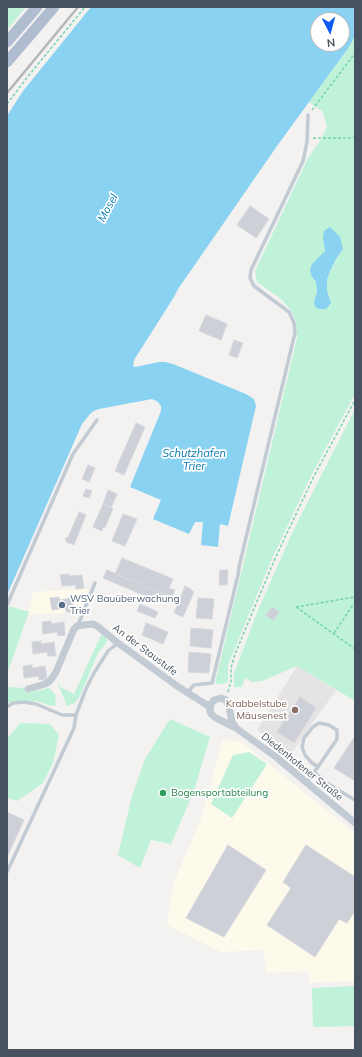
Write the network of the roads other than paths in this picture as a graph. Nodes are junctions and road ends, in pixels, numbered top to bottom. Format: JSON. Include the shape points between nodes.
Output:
{"nodes":[{"id":1,"x":37,"y":7,"type":"edge"},
{"id":2,"x":54,"y":7,"type":"edge"},
{"id":3,"x":7,"y":42,"type":"edge"},
{"id":4,"x":7,"y":62,"type":"edge"},
{"id":5,"x":308,"y":115,"type":"road end"},
{"id":6,"x":97,"y":420,"type":"dead end"},
{"id":7,"x":95,"y":583,"type":"dead end"},
{"id":8,"x":7,"y":605,"type":"edge"},
{"id":9,"x":77,"y":626,"type":"junction"},
{"id":10,"x":118,"y":643,"type":"junction"},
{"id":11,"x":28,"y":689,"type":"dead end"},
{"id":12,"x":187,"y":693,"type":"junction"},
{"id":13,"x":7,"y":707,"type":"edge"},
{"id":14,"x":210,"y":707,"type":"junction"},
{"id":15,"x":230,"y":711,"type":"junction"},
{"id":16,"x":76,"y":715,"type":"junction"},
{"id":17,"x":220,"y":721,"type":"junction"},
{"id":18,"x":236,"y":728,"type":"junction"},
{"id":19,"x":318,"y":766,"type":"junction"},
{"id":20,"x":314,"y":772,"type":"junction"},
{"id":21,"x":307,"y":783,"type":"junction"},
{"id":22,"x":355,"y":800,"type":"edge"},
{"id":23,"x":355,"y":823,"type":"edge"},
{"id":24,"x":7,"y":872,"type":"edge"}],
"edges":[{"from":1,"to":3,"type":"main road"},
{"from":2,"to":4,"type":"main road"},
{"from":5,"to":12,"type":"lane","via":[[303,161],[251,270],[250,278],[254,286],[289,312],[295,333],[212,684],[194,685]]},
{"from":6,"to":8,"type":"lane","via":[[73,454]]},
{"from":7,"to":9,"type":"lane"},
{"from":9,"to":10,"type":"street","name":"An der Staustufe","via":[[94,624]]},
{"from":9,"to":11,"type":"street","via":[[50,681]]},
{"from":10,"to":12,"type":"street","name":"An der Staustufe"},
{"from":10,"to":16,"type":"lane","via":[[108,651],[94,673]]},
{"from":12,"to":14,"type":"street","name":"An der Staustufe"},
{"from":13,"to":16,"type":"lane","via":[[13,703],[24,702],[62,715]]},
{"from":14,"to":15,"type":"street","via":[[214,700],[221,698],[228,703]]},
{"from":14,"to":17,"type":"street","via":[[211,714]]},
{"from":15,"to":17,"type":"street"},
{"from":15,"to":18,"type":"street"},
{"from":16,"to":24,"type":"lane","via":[[74,728]]},
{"from":17,"to":18,"type":"street","name":"Diedenhofener Straße"},
{"from":18,"to":21,"type":"street","name":"Diedenhofener Straße"},
{"from":19,"to":19,"type":"lane","via":[[337,740],[337,730],[319,722],[304,738],[302,747],[305,755]]},
{"from":19,"to":20,"type":"lane"},
{"from":20,"to":21,"type":"lane"},
{"from":20,"to":22,"type":"lane"},
{"from":21,"to":23,"type":"street","name":"Diedenhofener Straße"}]}
